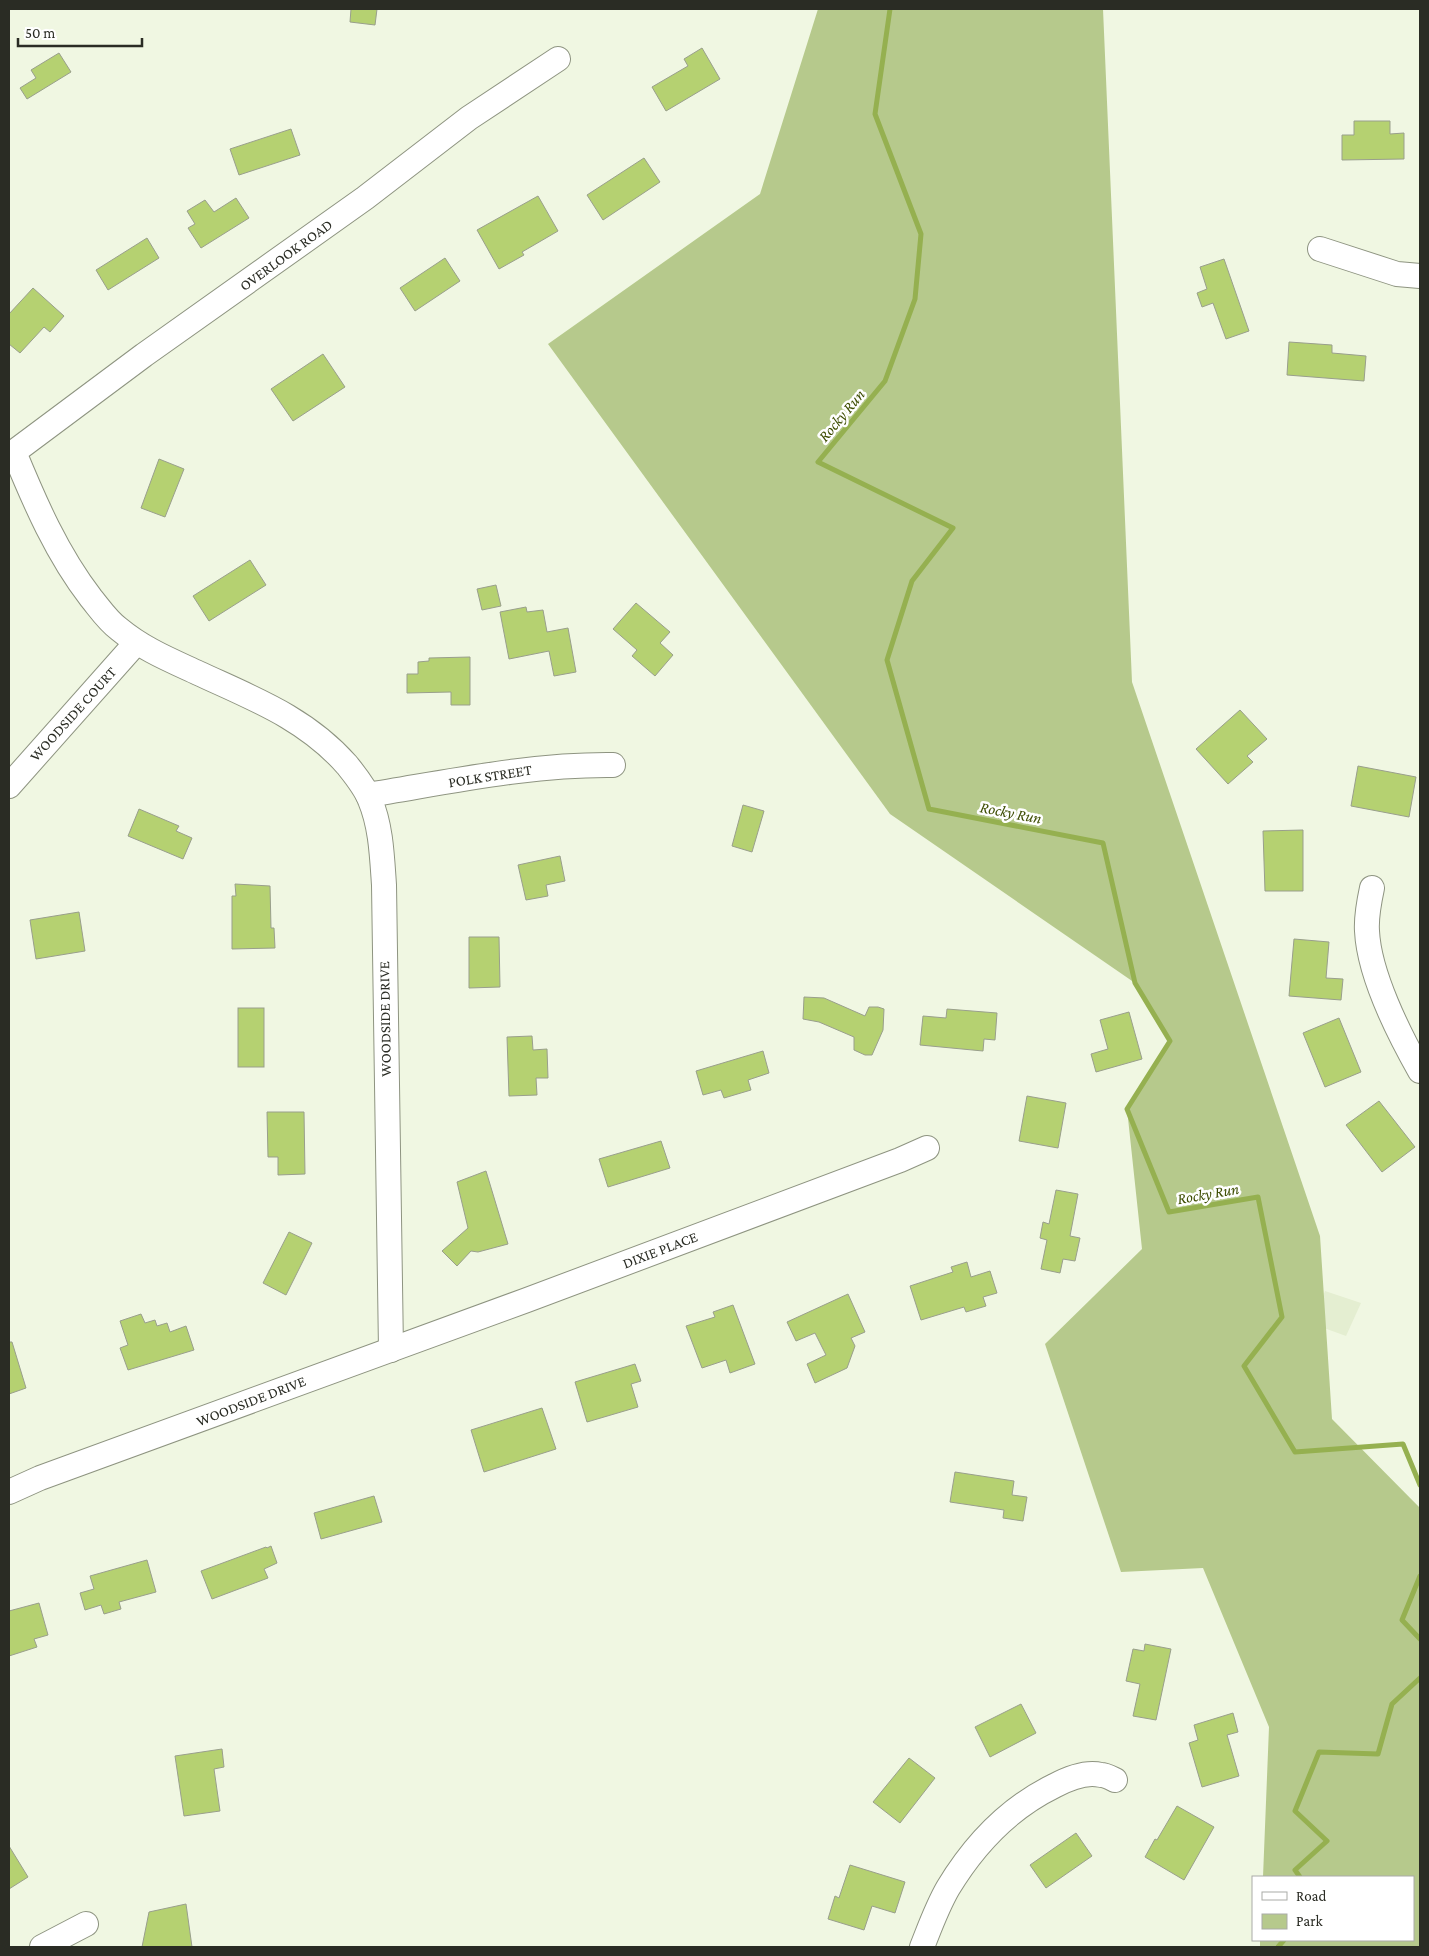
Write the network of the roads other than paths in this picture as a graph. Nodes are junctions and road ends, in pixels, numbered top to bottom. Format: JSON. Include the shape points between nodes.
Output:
{"nodes":[{"id":1,"x":558,"y":59,"type":"dead end"},
{"id":2,"x":1320,"y":250,"type":"dead end"},
{"id":3,"x":1420,"y":276,"type":"edge"},
{"id":4,"x":14,"y":452,"type":"joint"},
{"id":5,"x":136,"y":643,"type":"junction"},
{"id":6,"x":613,"y":765,"type":"dead end"},
{"id":7,"x":9,"y":786,"type":"edge"},
{"id":8,"x":368,"y":795,"type":"junction"},
{"id":9,"x":1372,"y":888,"type":"dead end"},
{"id":10,"x":1420,"y":1071,"type":"edge"},
{"id":11,"x":927,"y":1148,"type":"dead end"},
{"id":12,"x":391,"y":1350,"type":"junction"},
{"id":13,"x":9,"y":1492,"type":"edge"},
{"id":14,"x":1116,"y":1780,"type":"dead end"},
{"id":15,"x":86,"y":1924,"type":"dead end"},
{"id":16,"x":42,"y":1947,"type":"edge"},
{"id":17,"x":922,"y":1947,"type":"edge"}],
"edges":[{"from":1,"to":4,"type":"street","name":"OVERLOOK ROAD","via":[[469,118],[365,198]]},
{"from":2,"to":3,"type":"street","via":[[1397,274]]},
{"from":4,"to":5,"type":"street","name":"WOODSIDE DRIVE","via":[[56,546],[80,584],[117,628]]},
{"from":5,"to":7,"type":"street","name":"WOODSIDE COURT"},
{"from":5,"to":8,"type":"street","name":"WOODSIDE DRIVE","via":[[300,723],[334,751]]},
{"from":6,"to":8,"type":"street","name":"POLK STREET","via":[[539,769]]},
{"from":8,"to":12,"type":"street","name":"WOODSIDE DRIVE","via":[[378,825],[384,885]]},
{"from":9,"to":10,"type":"street","via":[[1367,930],[1370,952],[1385,998]]},
{"from":11,"to":12,"type":"street","name":"DIXIE PLACE"},
{"from":12,"to":13,"type":"street","name":"WOODSIDE DRIVE"},
{"from":14,"to":17,"type":"street","via":[[1101,1774],[1065,1780],[1039,1793],[1004,1818],[948,1888]]},
{"from":15,"to":16,"type":"street"}]}
